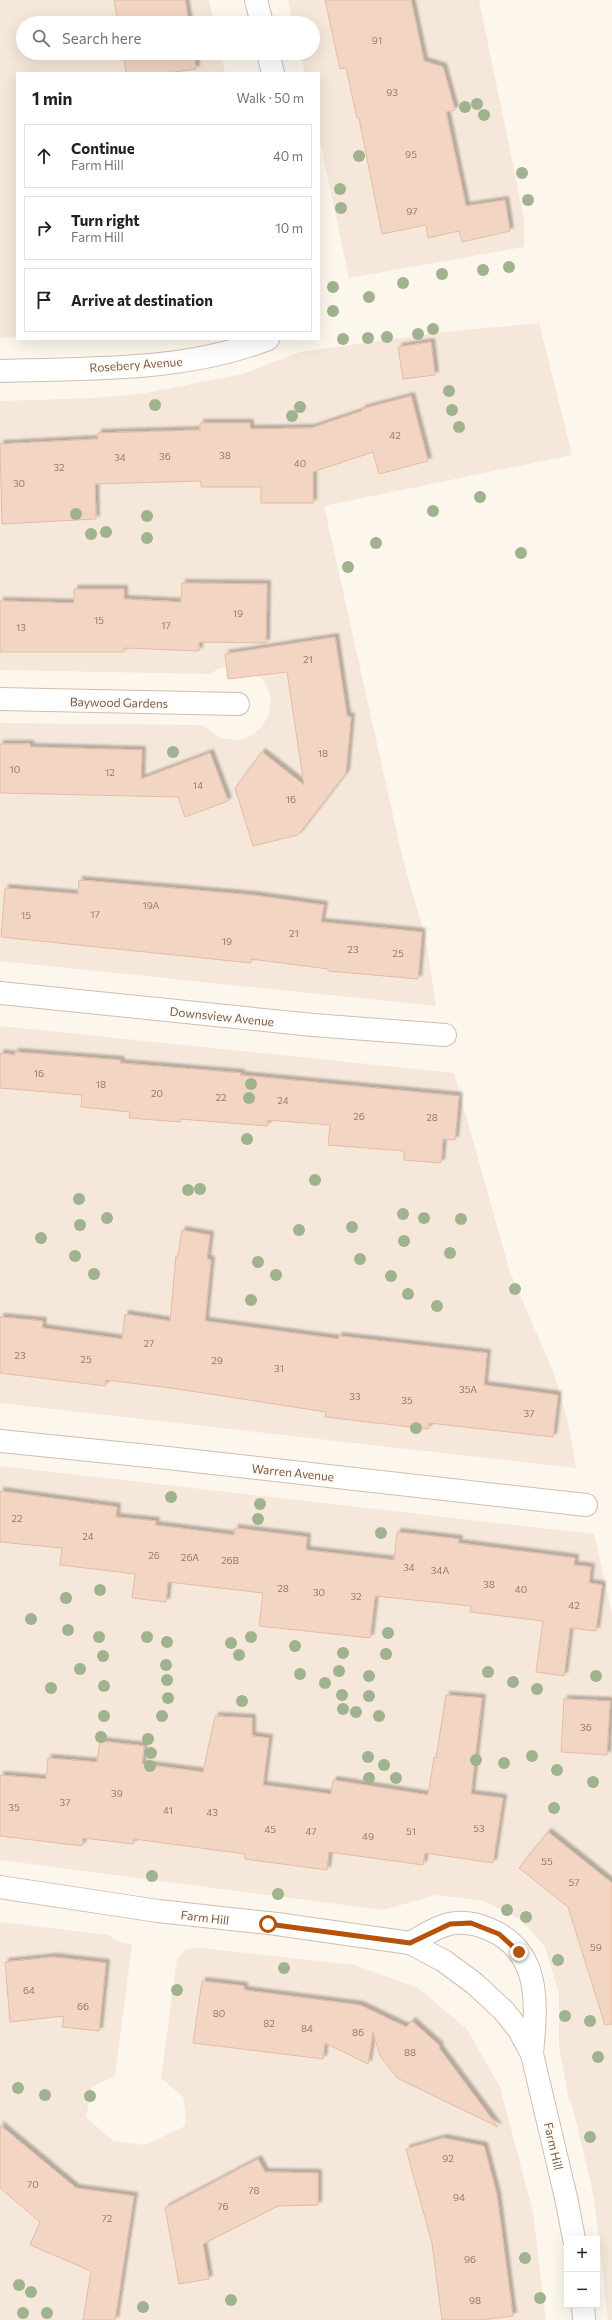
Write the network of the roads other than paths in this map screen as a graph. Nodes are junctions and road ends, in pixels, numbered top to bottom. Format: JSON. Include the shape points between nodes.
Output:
{"nodes":[{"id":1,"x":256,"y":0,"type":"edge"},
{"id":2,"x":260,"y":16,"type":"edge"},
{"id":3,"x":270,"y":60,"type":"edge"},
{"id":4,"x":273,"y":72,"type":"edge"},
{"id":5,"x":265,"y":340,"type":"edge"},
{"id":6,"x":0,"y":371,"type":"edge"},
{"id":7,"x":0,"y":699,"type":"edge"},
{"id":8,"x":238,"y":704,"type":"dead end"},
{"id":9,"x":0,"y":993,"type":"edge"},
{"id":10,"x":445,"y":1035,"type":"dead end"},
{"id":11,"x":0,"y":1442,"type":"edge"},
{"id":12,"x":586,"y":1505,"type":"dead end"},
{"id":13,"x":0,"y":1887,"type":"edge"},
{"id":14,"x":410,"y":1943,"type":"junction"},
{"id":15,"x":532,"y":2054,"type":"junction"},
{"id":16,"x":573,"y":2236,"type":"edge"},
{"id":17,"x":583,"y":2308,"type":"edge"},
{"id":18,"x":584,"y":2320,"type":"edge"}],
"edges":[{"from":1,"to":2,"type":"street"},
{"from":3,"to":4,"type":"street"},
{"from":5,"to":6,"type":"street","name":"Rosebery Avenue","via":[[227,353],[178,362],[104,368]]},
{"from":7,"to":8,"type":"street","name":"Baywood Gardens"},
{"from":9,"to":10,"type":"street","name":"Downsview Avenue","via":[[313,1025]]},
{"from":11,"to":12,"type":"street","name":"Warren Avenue","via":[[168,1458]]},
{"from":13,"to":14,"type":"street","name":"Farm Hill","via":[[158,1912],[276,1924]]},
{"from":14,"to":15,"type":"street","name":"Farm Hill","via":[[444,1961],[475,1984],[504,2011],[519,2030]]},
{"from":14,"to":15,"type":"street","name":"Farm Hill","via":[[440,1927],[461,1923],[482,1926],[512,1944],[523,1957],[534,1986],[536,2006]]},
{"from":15,"to":16,"type":"street","name":"Farm Hill"},
{"from":17,"to":18,"type":"street"}]}
